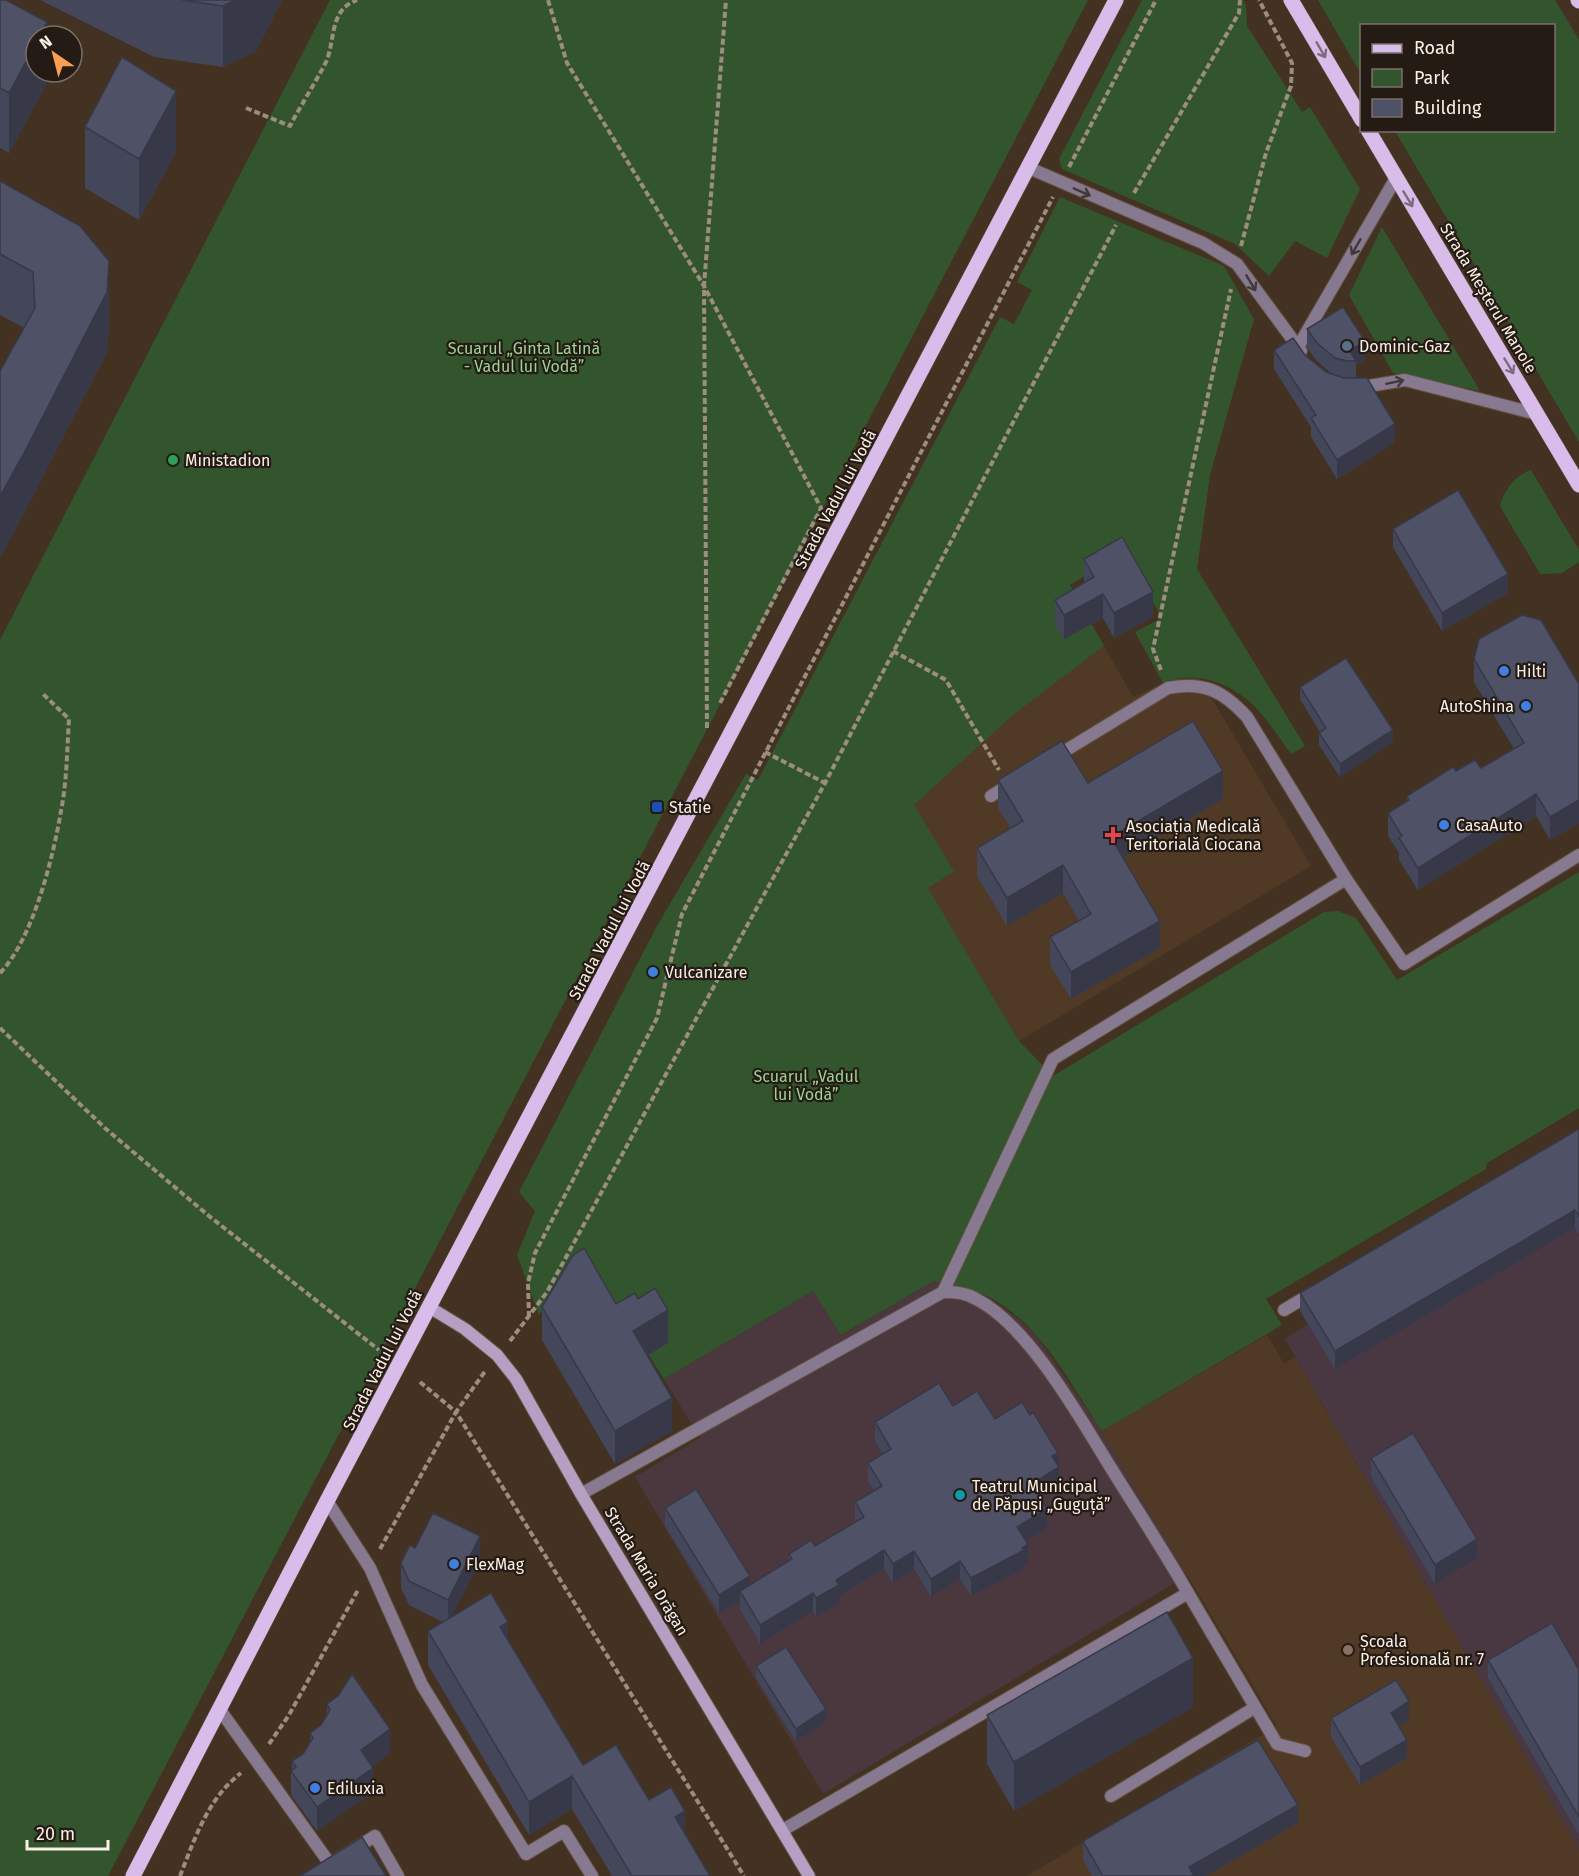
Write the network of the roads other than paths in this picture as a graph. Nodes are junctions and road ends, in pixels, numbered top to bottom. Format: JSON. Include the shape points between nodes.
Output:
{"nodes":[{"id":1,"x":1116,"y":0,"type":"edge"},
{"id":2,"x":1291,"y":0,"type":"edge"},
{"id":3,"x":1360,"y":117,"type":"edge"},
{"id":4,"x":1369,"y":132,"type":"edge"},
{"id":5,"x":1029,"y":168,"type":"junction"},
{"id":6,"x":1396,"y":178,"type":"junction"},
{"id":7,"x":1298,"y":347,"type":"junction"},
{"id":8,"x":1311,"y":367,"type":"edge"},
{"id":9,"x":1346,"y":388,"type":"edge"},
{"id":10,"x":1537,"y":414,"type":"junction"},
{"id":11,"x":1579,"y":485,"type":"edge"},
{"id":12,"x":1048,"y":761,"type":"edge"},
{"id":13,"x":1014,"y":782,"type":"edge"},
{"id":14,"x":991,"y":796,"type":"dead end"},
{"id":15,"x":1579,"y":855,"type":"edge"},
{"id":16,"x":1347,"y":879,"type":"junction"},
{"id":17,"x":1325,"y":1286,"type":"edge"},
{"id":18,"x":943,"y":1292,"type":"junction"},
{"id":19,"x":429,"y":1307,"type":"junction"},
{"id":20,"x":1284,"y":1310,"type":"dead end"},
{"id":21,"x":581,"y":1494,"type":"junction"},
{"id":22,"x":327,"y":1501,"type":"junction"},
{"id":23,"x":1188,"y":1593,"type":"junction"},
{"id":24,"x":1254,"y":1708,"type":"junction"},
{"id":25,"x":220,"y":1710,"type":"junction"},
{"id":26,"x":1305,"y":1751,"type":"dead end"},
{"id":27,"x":1112,"y":1796,"type":"dead end"},
{"id":28,"x":783,"y":1830,"type":"junction"},
{"id":29,"x":133,"y":1876,"type":"edge"},
{"id":30,"x":398,"y":1876,"type":"edge"},
{"id":31,"x":592,"y":1876,"type":"edge"},
{"id":32,"x":809,"y":1876,"type":"edge"}],
"edges":[{"from":1,"to":5,"type":"main road","name":"Strada Vadul lui Vodă"},
{"from":2,"to":3,"type":"main road","one_way":true},
{"from":4,"to":6,"type":"main road","name":"Strada Meșterul Manole"},
{"from":5,"to":7,"type":"lane","one_way":true,"via":[[1203,243],[1237,264]]},
{"from":5,"to":19,"type":"main road","name":"Strada Vadul lui Vodă"},
{"from":6,"to":7,"type":"lane","one_way":true},
{"from":6,"to":10,"type":"main road","name":"Strada Meșterul Manole","one_way":true},
{"from":7,"to":8,"type":"lane"},
{"from":9,"to":10,"type":"lane","one_way":true,"via":[[1405,380]]},
{"from":10,"to":11,"type":"main road","name":"Strada Meșterul Manole"},
{"from":12,"to":16,"type":"lane","via":[[1168,688],[1189,684],[1229,697],[1247,717]]},
{"from":13,"to":14,"type":"lane"},
{"from":15,"to":16,"type":"lane","via":[[1404,964]]},
{"from":16,"to":18,"type":"lane","via":[[1053,1059]]},
{"from":17,"to":20,"type":"lane"},
{"from":18,"to":21,"type":"lane"},
{"from":18,"to":23,"type":"lane","via":[[959,1292],[979,1300],[1004,1319],[1026,1344],[1077,1414]]},
{"from":19,"to":21,"type":"main road","name":"Strada Maria Drăgan","via":[[497,1355],[516,1379]]},
{"from":19,"to":22,"type":"main road","name":"Strada Vadul lui Vodă"},
{"from":21,"to":28,"type":"main road","name":"Strada Maria Drăgan"},
{"from":22,"to":25,"type":"main road","name":"Strada Vadul lui Vodă"},
{"from":22,"to":31,"type":"lane","via":[[370,1568],[423,1685],[526,1854],[564,1831]]},
{"from":23,"to":24,"type":"lane"},
{"from":23,"to":28,"type":"lane"},
{"from":24,"to":26,"type":"lane","via":[[1277,1744]]},
{"from":24,"to":27,"type":"lane"},
{"from":25,"to":29,"type":"main road","name":"Strada Vadul lui Vodă"},
{"from":25,"to":30,"type":"lane","via":[[258,1760],[325,1867],[375,1836]]},
{"from":28,"to":32,"type":"main road","name":"Strada Maria Drăgan"}]}
